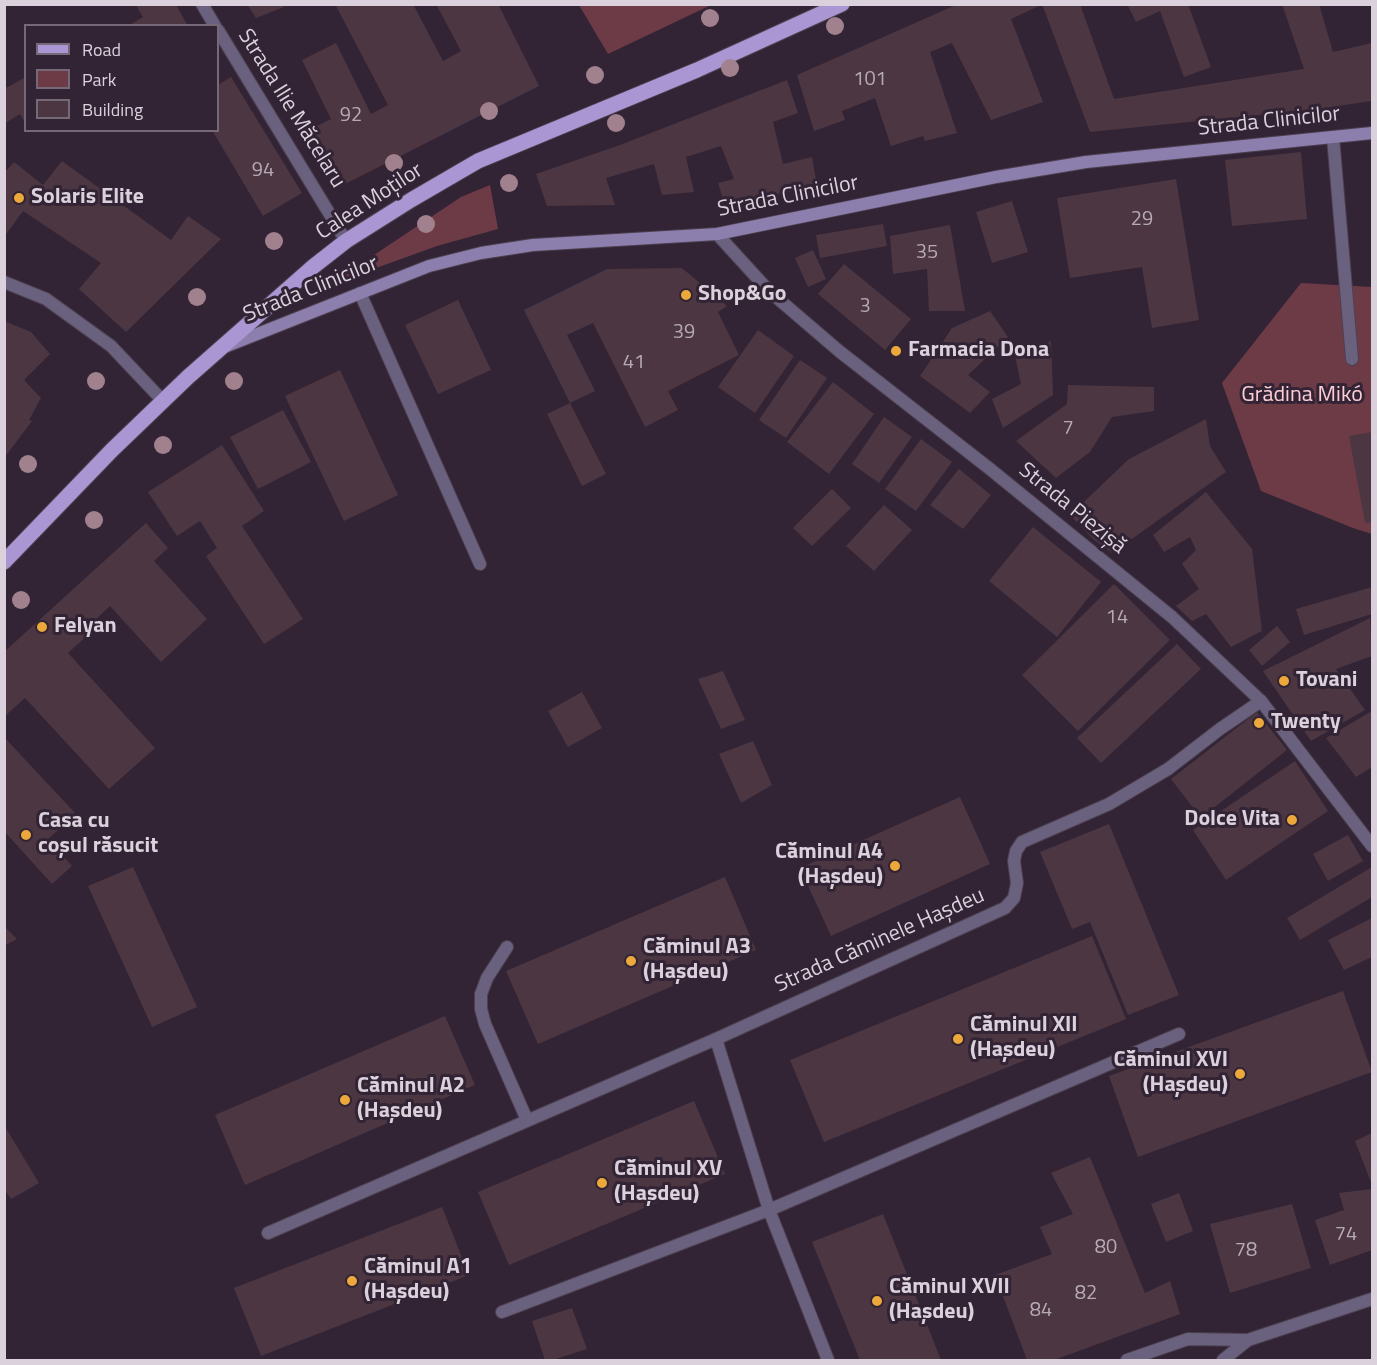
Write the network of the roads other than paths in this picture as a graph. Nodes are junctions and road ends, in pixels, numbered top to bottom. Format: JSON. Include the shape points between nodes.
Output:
{"nodes":[{"id":1,"x":202,"y":4,"type":"edge"},
{"id":2,"x":842,"y":4,"type":"edge"},
{"id":3,"x":213,"y":24,"type":"edge"},
{"id":4,"x":219,"y":32,"type":"edge"},
{"id":5,"x":1372,"y":133,"type":"edge"},
{"id":6,"x":1333,"y":137,"type":"junction"},
{"id":7,"x":717,"y":234,"type":"junction"},
{"id":8,"x":346,"y":241,"type":"junction"},
{"id":9,"x":4,"y":282,"type":"edge"},
{"id":10,"x":360,"y":293,"type":"junction"},
{"id":11,"x":224,"y":347,"type":"junction"},
{"id":12,"x":1352,"y":359,"type":"dead end"},
{"id":13,"x":163,"y":401,"type":"junction"},
{"id":14,"x":4,"y":562,"type":"edge"},
{"id":15,"x":480,"y":564,"type":"dead end"},
{"id":16,"x":1261,"y":701,"type":"junction"},
{"id":17,"x":1372,"y":846,"type":"edge"},
{"id":18,"x":507,"y":947,"type":"dead end"},
{"id":19,"x":1179,"y":1034,"type":"dead end"},
{"id":20,"x":716,"y":1039,"type":"junction"},
{"id":21,"x":527,"y":1120,"type":"junction"},
{"id":22,"x":769,"y":1210,"type":"junction"},
{"id":23,"x":268,"y":1233,"type":"dead end"},
{"id":24,"x":1372,"y":1299,"type":"edge"},
{"id":25,"x":502,"y":1312,"type":"dead end"},
{"id":26,"x":1248,"y":1340,"type":"junction"},
{"id":27,"x":828,"y":1360,"type":"edge"},
{"id":28,"x":1127,"y":1360,"type":"edge"},
{"id":29,"x":1223,"y":1360,"type":"edge"}],
"edges":[{"from":1,"to":3,"type":"street","name":"Strada Ilie Măcelaru"},
{"from":2,"to":8,"type":"main road","name":"Calea Moților","via":[[697,70],[477,161]]},
{"from":4,"to":8,"type":"street","name":"Strada Ilie Măcelaru"},
{"from":5,"to":6,"type":"main road","name":"Strada Clinicilor"},
{"from":6,"to":7,"type":"main road","name":"Strada Clinicilor","via":[[1086,162]]},
{"from":6,"to":12,"type":"street"},
{"from":7,"to":10,"type":"main road","name":"Strada Clinicilor","via":[[533,245],[481,253],[429,266]]},
{"from":7,"to":16,"type":"street","name":"Strada Piezișă","via":[[769,291],[830,344],[1172,617]]},
{"from":8,"to":11,"type":"main road","name":"Calea Moților"},
{"from":9,"to":13,"type":"street","via":[[46,299],[111,345]]},
{"from":10,"to":11,"type":"main road","name":"Strada Clinicilor"},
{"from":10,"to":15,"type":"street"},
{"from":11,"to":13,"type":"main road","name":"Calea Moților"},
{"from":13,"to":14,"type":"main road","name":"Calea Moților"},
{"from":16,"to":17,"type":"street","name":"Strada Piezișă"},
{"from":16,"to":20,"type":"street","name":"Strada Căminele Hașdeu","via":[[1168,769],[1109,804],[1022,842],[1014,861],[1014,897],[1005,908]]},
{"from":18,"to":21,"type":"street","via":[[487,978],[481,1009]]},
{"from":19,"to":22,"type":"street"},
{"from":20,"to":21,"type":"street","name":"Strada Căminele Hașdeu"},
{"from":20,"to":22,"type":"street"},
{"from":21,"to":23,"type":"street","name":"Strada Căminele Hașdeu"},
{"from":22,"to":25,"type":"street"},
{"from":22,"to":27,"type":"street"},
{"from":24,"to":26,"type":"street"},
{"from":26,"to":28,"type":"street","via":[[1188,1339]]},
{"from":26,"to":29,"type":"street"}]}
